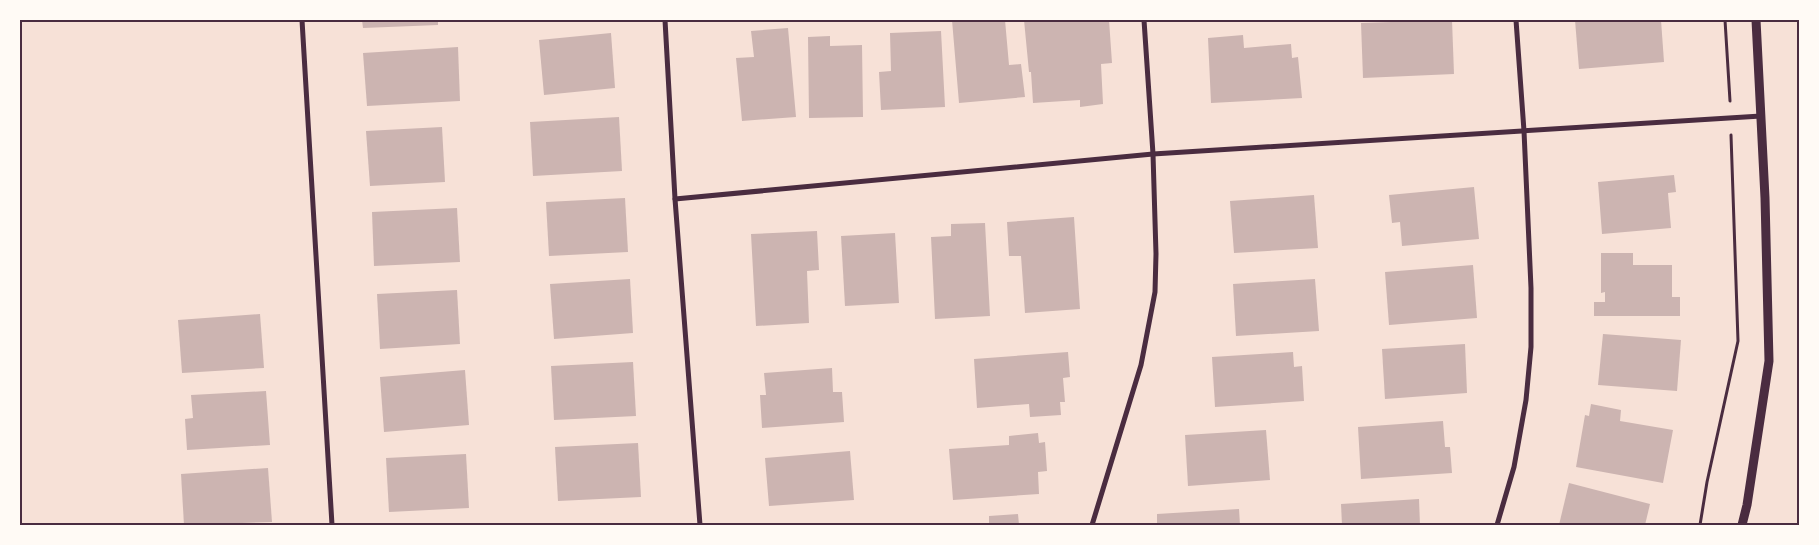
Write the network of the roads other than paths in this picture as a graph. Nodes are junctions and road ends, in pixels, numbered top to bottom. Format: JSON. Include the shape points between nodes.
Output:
{"nodes":[{"id":1,"x":302,"y":20,"type":"edge"},
{"id":2,"x":665,"y":20,"type":"edge"},
{"id":3,"x":1144,"y":20,"type":"edge"},
{"id":4,"x":1516,"y":20,"type":"edge"},
{"id":5,"x":1756,"y":20,"type":"edge"},
{"id":6,"x":1761,"y":116,"type":"junction"},
{"id":7,"x":1524,"y":131,"type":"junction"},
{"id":8,"x":1153,"y":154,"type":"junction"},
{"id":9,"x":675,"y":199,"type":"junction"},
{"id":10,"x":332,"y":525,"type":"edge"},
{"id":11,"x":700,"y":525,"type":"edge"},
{"id":12,"x":1092,"y":525,"type":"edge"},
{"id":13,"x":1497,"y":525,"type":"edge"},
{"id":14,"x":1742,"y":525,"type":"edge"}],
"edges":[{"from":1,"to":10,"type":"street"},
{"from":2,"to":9,"type":"street"},
{"from":3,"to":8,"type":"street"},
{"from":4,"to":7,"type":"street"},
{"from":5,"to":6,"type":"street"},
{"from":6,"to":7,"type":"street"},
{"from":6,"to":14,"type":"street","via":[[1770,361]]},
{"from":7,"to":8,"type":"street"},
{"from":7,"to":13,"type":"street","via":[[1531,346],[1526,400],[1514,467]]},
{"from":8,"to":9,"type":"street"},
{"from":8,"to":12,"type":"street","via":[[1155,292],[1141,365]]},
{"from":9,"to":11,"type":"street"}]}
